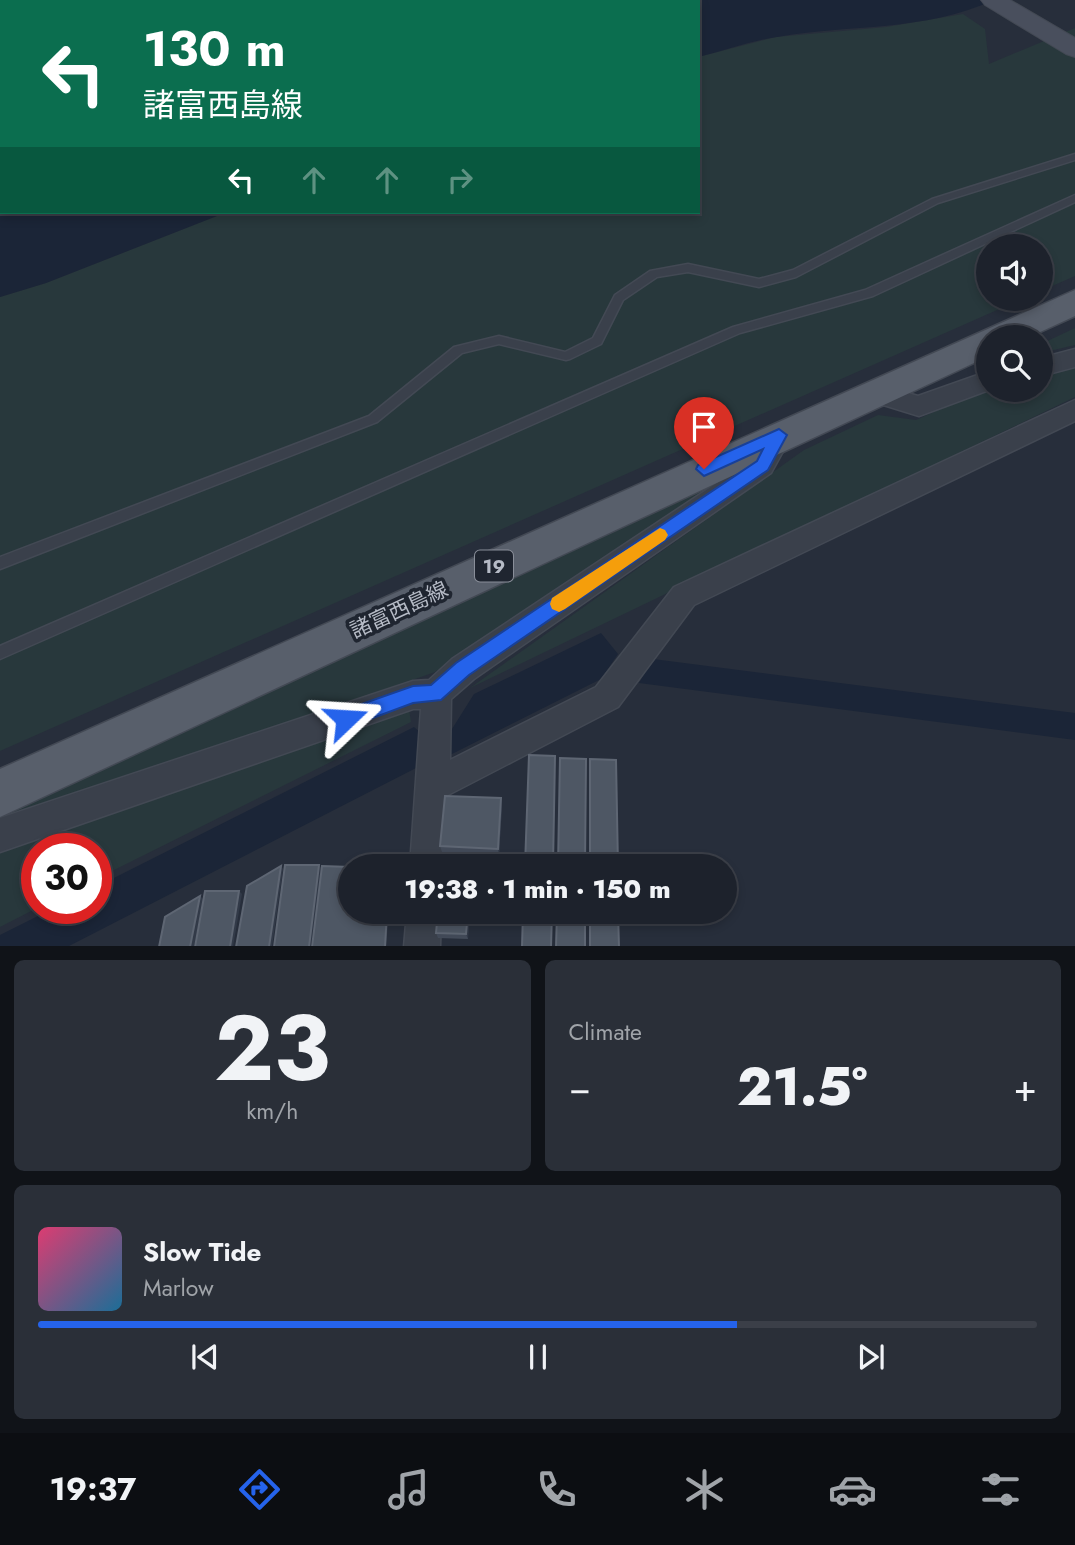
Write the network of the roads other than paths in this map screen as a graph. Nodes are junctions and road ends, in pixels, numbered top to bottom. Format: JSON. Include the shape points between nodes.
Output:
{"nodes":[{"id":1,"x":993,"y":0,"type":"edge"},
{"id":2,"x":1075,"y":50,"type":"edge"},
{"id":3,"x":1075,"y":158,"type":"edge"},
{"id":4,"x":1075,"y":198,"type":"edge"},
{"id":5,"x":1075,"y":302,"type":"edge"},
{"id":6,"x":1024,"y":325,"type":"edge"},
{"id":7,"x":976,"y":347,"type":"edge"},
{"id":8,"x":1075,"y":358,"type":"edge"},
{"id":9,"x":1053,"y":364,"type":"edge"},
{"id":10,"x":976,"y":385,"type":"edge"},
{"id":11,"x":873,"y":393,"type":"junction"},
{"id":12,"x":1075,"y":410,"type":"edge"},
{"id":13,"x":779,"y":435,"type":"junction"},
{"id":14,"x":0,"y":563,"type":"edge"},
{"id":15,"x":0,"y":653,"type":"edge"},
{"id":16,"x":436,"y":710,"type":"junction"},
{"id":17,"x":434,"y":772,"type":"junction"},
{"id":18,"x":0,"y":793,"type":"edge"},
{"id":19,"x":0,"y":835,"type":"edge"},
{"id":20,"x":428,"y":854,"type":"edge"},
{"id":21,"x":423,"y":924,"type":"edge"},
{"id":22,"x":422,"y":946,"type":"edge"}],
"edges":[{"from":1,"to":2,"type":"main road"},
{"from":3,"to":14,"type":"lane","via":[[934,201],[796,273],[759,282],[688,268],[654,274],[619,298],[597,341],[566,356],[499,340],[458,350],[373,419]]},
{"from":4,"to":15,"type":"lane","via":[[869,293],[737,330]]},
{"from":5,"to":6,"type":"main road"},
{"from":7,"to":11,"type":"main road","name":"諸富西島線","number":"19"},
{"from":8,"to":9,"type":"street"},
{"from":10,"to":11,"type":"street","via":[[919,406]]},
{"from":11,"to":13,"type":"main road","name":"諸富西島線","number":"19"},
{"from":12,"to":17,"type":"street","via":[[684,596],[607,697]]},
{"from":13,"to":16,"type":"street","via":[[762,466],[463,669]]},
{"from":13,"to":18,"type":"main road","name":"諸富西島線","number":"19"},
{"from":16,"to":17,"type":"street"},
{"from":16,"to":19,"type":"street","via":[[413,695]]},
{"from":17,"to":20,"type":"street"},
{"from":21,"to":22,"type":"street"}]}
